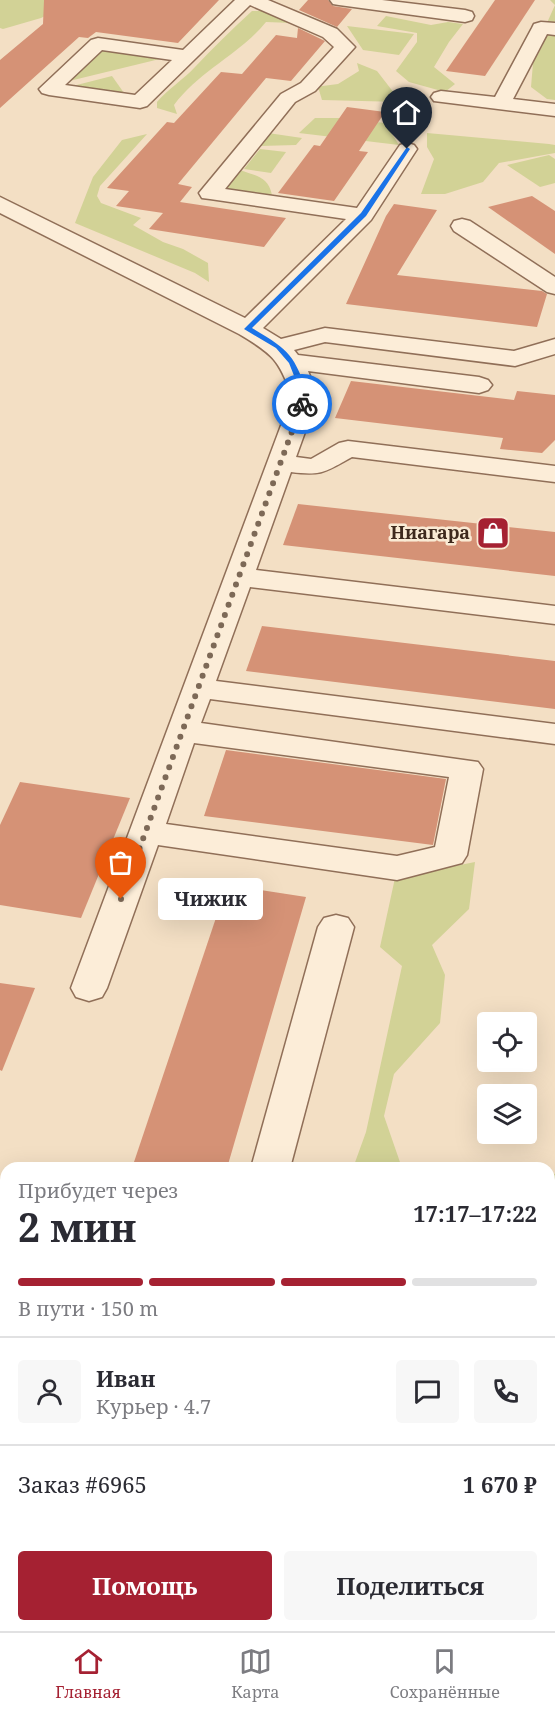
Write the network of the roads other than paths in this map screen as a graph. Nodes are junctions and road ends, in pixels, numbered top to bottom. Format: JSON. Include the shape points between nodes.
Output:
{"nodes":[{"id":1,"x":245,"y":0,"type":"edge"},
{"id":2,"x":253,"y":0,"type":"edge"},
{"id":3,"x":339,"y":0,"type":"edge"},
{"id":4,"x":465,"y":16,"type":"dead end"},
{"id":5,"x":555,"y":29,"type":"edge"},
{"id":6,"x":186,"y":56,"type":"junction"},
{"id":7,"x":441,"y":97,"type":"dead end"},
{"id":8,"x":501,"y":104,"type":"junction"},
{"id":9,"x":555,"y":110,"type":"edge"},
{"id":10,"x":407,"y":149,"type":"dead end"},
{"id":11,"x":0,"y":204,"type":"edge"},
{"id":12,"x":363,"y":214,"type":"junction"},
{"id":13,"x":462,"y":226,"type":"dead end"},
{"id":14,"x":555,"y":287,"type":"edge"},
{"id":15,"x":248,"y":329,"type":"junction"},
{"id":16,"x":555,"y":346,"type":"edge"},
{"id":17,"x":286,"y":354,"type":"junction"},
{"id":18,"x":479,"y":385,"type":"dead end"},
{"id":19,"x":281,"y":463,"type":"junction"},
{"id":20,"x":315,"y":467,"type":"junction"},
{"id":21,"x":555,"y":474,"type":"edge"},
{"id":22,"x":555,"y":497,"type":"edge"},
{"id":23,"x":239,"y":577,"type":"junction"},
{"id":24,"x":555,"y":615,"type":"edge"},
{"id":25,"x":199,"y":688,"type":"junction"},
{"id":26,"x":183,"y":731,"type":"junction"},
{"id":27,"x":555,"y":734,"type":"edge"},
{"id":28,"x":146,"y":832,"type":"junction"},
{"id":29,"x":336,"y":927,"type":"dead end"},
{"id":30,"x":88,"y":988,"type":"dead end"},
{"id":31,"x":272,"y":1162,"type":"edge"}],
"edges":[{"from":1,"to":6,"type":"street"},
{"from":2,"to":12,"type":"street","via":[[330,33],[345,47],[308,87],[288,98],[210,193]]},
{"from":3,"to":4,"type":"street"},
{"from":5,"to":8,"type":"street","via":[[541,28]]},
{"from":6,"to":6,"type":"street","via":[[140,102],[49,89],[98,44]]},
{"from":7,"to":8,"type":"street"},
{"from":8,"to":9,"type":"street"},
{"from":10,"to":12,"type":"street"},
{"from":11,"to":15,"type":"street"},
{"from":12,"to":15,"type":"street"},
{"from":13,"to":14,"type":"street"},
{"from":15,"to":17,"type":"street"},
{"from":16,"to":17,"type":"street","via":[[515,359],[325,335]]},
{"from":17,"to":18,"type":"street"},
{"from":17,"to":19,"type":"street","via":[[305,396]]},
{"from":19,"to":20,"type":"street"},
{"from":19,"to":23,"type":"street"},
{"from":20,"to":21,"type":"street","via":[[352,440]]},
{"from":20,"to":22,"type":"street"},
{"from":23,"to":24,"type":"street"},
{"from":23,"to":25,"type":"street"},
{"from":25,"to":26,"type":"street"},
{"from":25,"to":27,"type":"street"},
{"from":26,"to":28,"type":"street"},
{"from":26,"to":28,"type":"street","via":[[467,769],[450,855],[397,868]]},
{"from":28,"to":30,"type":"street"},
{"from":29,"to":31,"type":"street"}]}
